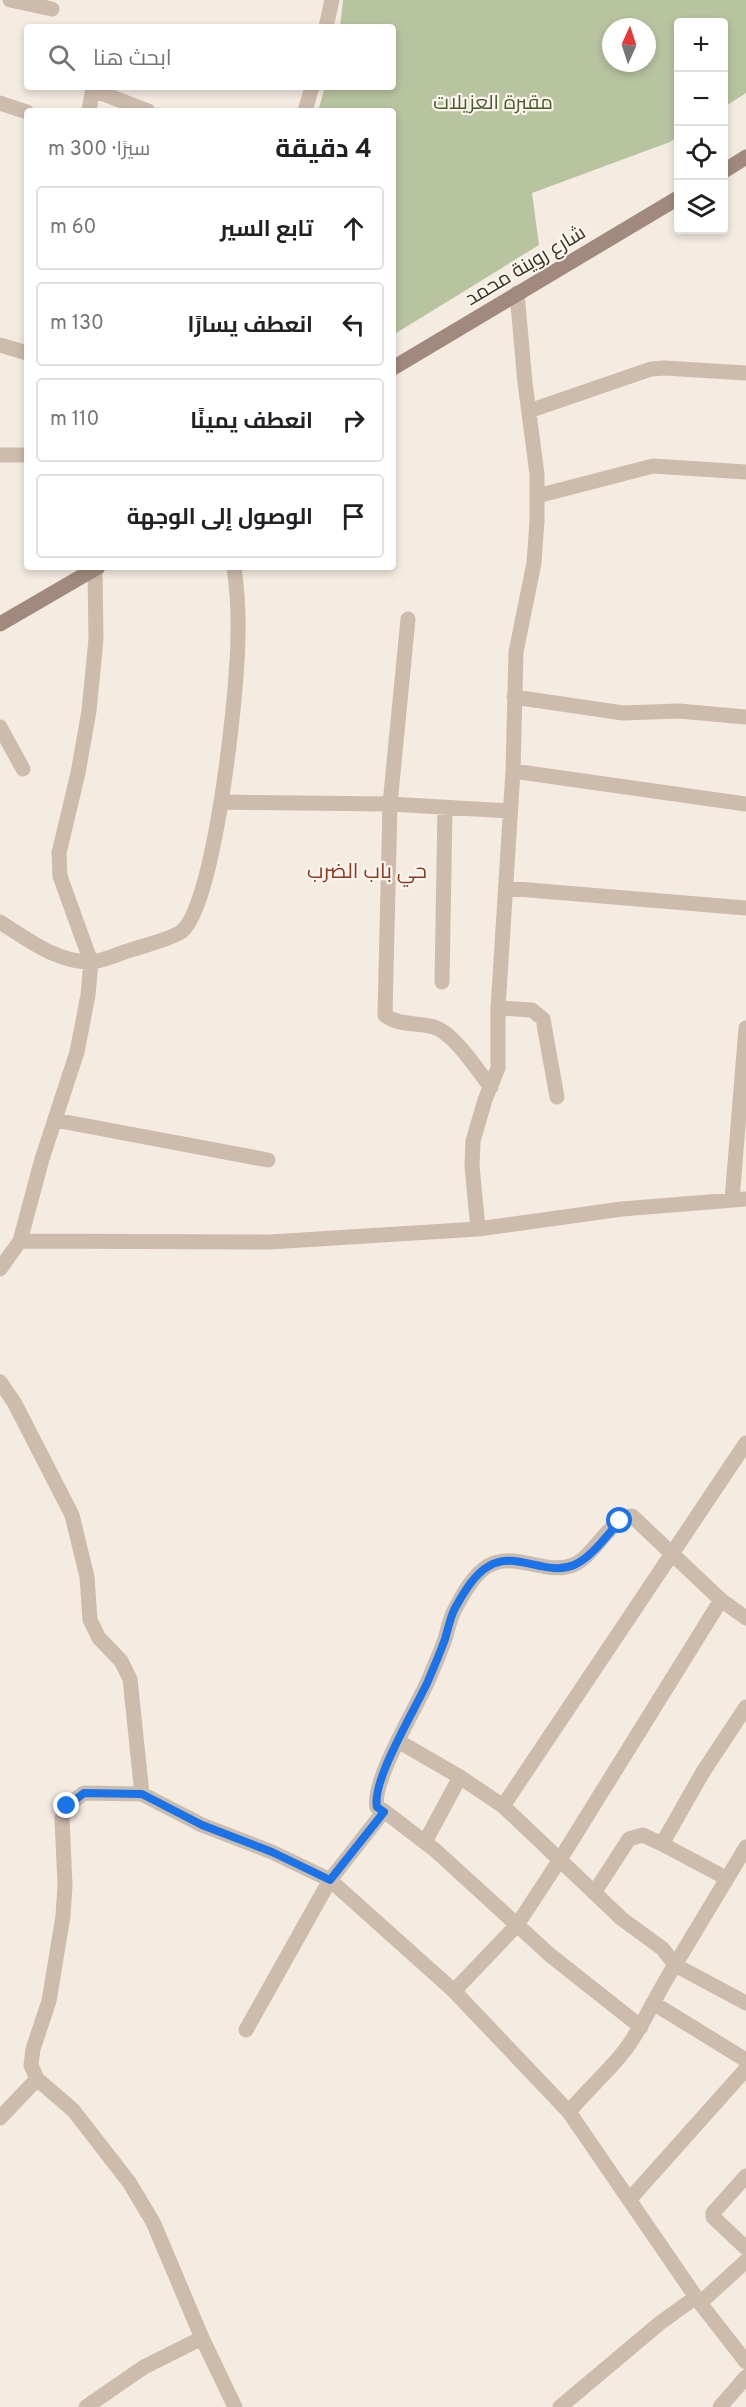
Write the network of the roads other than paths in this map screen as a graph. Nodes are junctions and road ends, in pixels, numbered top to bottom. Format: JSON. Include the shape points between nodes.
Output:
{"nodes":[{"id":1,"x":10,"y":0,"type":"edge"},
{"id":2,"x":332,"y":0,"type":"edge"},
{"id":3,"x":52,"y":9,"type":"dead end"},
{"id":4,"x":327,"y":24,"type":"edge"},
{"id":5,"x":93,"y":90,"type":"edge"},
{"id":6,"x":98,"y":90,"type":"edge"},
{"id":7,"x":311,"y":90,"type":"edge"},
{"id":8,"x":0,"y":104,"type":"edge"},
{"id":9,"x":90,"y":108,"type":"edge"},
{"id":10,"x":141,"y":108,"type":"edge"},
{"id":11,"x":307,"y":108,"type":"edge"},
{"id":12,"x":24,"y":111,"type":"edge"},
{"id":13,"x":746,"y":158,"type":"edge"},
{"id":14,"x":728,"y":168,"type":"edge"},
{"id":15,"x":674,"y":200,"type":"edge"},
{"id":16,"x":517,"y":293,"type":"junction"},
{"id":17,"x":0,"y":345,"type":"edge"},
{"id":18,"x":24,"y":352,"type":"edge"},
{"id":19,"x":396,"y":366,"type":"edge"},
{"id":20,"x":746,"y":374,"type":"edge"},
{"id":21,"x":529,"y":411,"type":"junction"},
{"id":22,"x":0,"y":455,"type":"edge"},
{"id":23,"x":24,"y":455,"type":"edge"},
{"id":24,"x":746,"y":472,"type":"edge"},
{"id":25,"x":537,"y":496,"type":"junction"},
{"id":26,"x":94,"y":570,"type":"edge"},
{"id":27,"x":97,"y":570,"type":"edge"},
{"id":28,"x":234,"y":570,"type":"edge"},
{"id":29,"x":408,"y":619,"type":"dead end"},
{"id":30,"x":0,"y":624,"type":"edge"},
{"id":31,"x":514,"y":697,"type":"junction"},
{"id":32,"x":746,"y":717,"type":"edge"},
{"id":33,"x":0,"y":727,"type":"edge"},
{"id":34,"x":23,"y":769,"type":"dead end"},
{"id":35,"x":513,"y":771,"type":"junction"},
{"id":36,"x":221,"y":802,"type":"junction"},
{"id":37,"x":390,"y":804,"type":"junction"},
{"id":38,"x":746,"y":804,"type":"edge"},
{"id":39,"x":446,"y":808,"type":"junction"},
{"id":40,"x":510,"y":811,"type":"junction"},
{"id":41,"x":506,"y":888,"type":"junction"},
{"id":42,"x":746,"y":908,"type":"edge"},
{"id":43,"x":0,"y":922,"type":"edge"},
{"id":44,"x":91,"y":962,"type":"junction"},
{"id":45,"x":442,"y":982,"type":"dead end"},
{"id":46,"x":498,"y":1008,"type":"junction"},
{"id":47,"x":746,"y":1028,"type":"edge"},
{"id":48,"x":491,"y":1087,"type":"junction"},
{"id":49,"x":557,"y":1097,"type":"dead end"},
{"id":50,"x":55,"y":1120,"type":"junction"},
{"id":51,"x":268,"y":1160,"type":"dead end"},
{"id":52,"x":739,"y":1199,"type":"edge"},
{"id":53,"x":478,"y":1229,"type":"junction"},
{"id":54,"x":20,"y":1241,"type":"junction"},
{"id":55,"x":0,"y":1269,"type":"edge"},
{"id":56,"x":0,"y":1382,"type":"edge"},
{"id":57,"x":746,"y":1443,"type":"edge"},
{"id":58,"x":672,"y":1553,"type":"junction"},
{"id":59,"x":721,"y":1600,"type":"junction"},
{"id":60,"x":746,"y":1618,"type":"edge"},
{"id":61,"x":746,"y":1707,"type":"edge"},
{"id":62,"x":398,"y":1741,"type":"junction"},
{"id":63,"x":460,"y":1777,"type":"junction"},
{"id":64,"x":142,"y":1794,"type":"junction"},
{"id":65,"x":503,"y":1806,"type":"junction"},
{"id":66,"x":384,"y":1812,"type":"junction"},
{"id":67,"x":425,"y":1842,"type":"junction"},
{"id":68,"x":662,"y":1844,"type":"junction"},
{"id":69,"x":746,"y":1847,"type":"edge"},
{"id":70,"x":559,"y":1861,"type":"junction"},
{"id":71,"x":726,"y":1878,"type":"junction"},
{"id":72,"x":330,"y":1880,"type":"junction"},
{"id":73,"x":594,"y":1893,"type":"junction"},
{"id":74,"x":517,"y":1925,"type":"junction"},
{"id":75,"x":675,"y":1965,"type":"junction"},
{"id":76,"x":454,"y":1991,"type":"junction"},
{"id":77,"x":653,"y":2003,"type":"junction"},
{"id":78,"x":746,"y":2003,"type":"edge"},
{"id":79,"x":641,"y":2027,"type":"junction"},
{"id":80,"x":246,"y":2030,"type":"dead end"},
{"id":81,"x":746,"y":2060,"type":"edge"},
{"id":82,"x":746,"y":2069,"type":"edge"},
{"id":83,"x":37,"y":2079,"type":"junction"},
{"id":84,"x":569,"y":2112,"type":"junction"},
{"id":85,"x":0,"y":2118,"type":"edge"},
{"id":86,"x":746,"y":2176,"type":"edge"},
{"id":87,"x":629,"y":2200,"type":"junction"},
{"id":88,"x":746,"y":2248,"type":"edge"},
{"id":89,"x":746,"y":2261,"type":"edge"},
{"id":90,"x":698,"y":2300,"type":"junction"},
{"id":91,"x":202,"y":2338,"type":"junction"},
{"id":92,"x":746,"y":2362,"type":"edge"},
{"id":93,"x":746,"y":2377,"type":"edge"},
{"id":94,"x":90,"y":2406,"type":"edge"},
{"id":95,"x":235,"y":2407,"type":"edge"},
{"id":96,"x":560,"y":2407,"type":"edge"},
{"id":97,"x":720,"y":2407,"type":"edge"}],
"edges":[{"from":1,"to":3,"type":"street"},
{"from":2,"to":4,"type":"street"},
{"from":5,"to":9,"type":"street"},
{"from":6,"to":10,"type":"street"},
{"from":7,"to":11,"type":"street"},
{"from":8,"to":12,"type":"street"},
{"from":13,"to":14,"type":"main road"},
{"from":15,"to":16,"type":"main road","name":"شارع روينة محمد"},
{"from":16,"to":19,"type":"main road","name":"شارع روينة محمد"},
{"from":16,"to":21,"type":"street"},
{"from":17,"to":18,"type":"street"},
{"from":20,"to":21,"type":"street","via":[[651,369]]},
{"from":21,"to":25,"type":"street"},
{"from":22,"to":23,"type":"street"},
{"from":24,"to":25,"type":"street","via":[[653,466]]},
{"from":25,"to":31,"type":"street","via":[[534,563],[516,652]]},
{"from":26,"to":30,"type":"main road"},
{"from":27,"to":44,"type":"street","via":[[89,711],[59,853],[60,876]]},
{"from":28,"to":36,"type":"street","via":[[236,674]]},
{"from":29,"to":37,"type":"street"},
{"from":31,"to":32,"type":"street","via":[[599,711],[679,711]]},
{"from":31,"to":35,"type":"street"},
{"from":33,"to":34,"type":"street"},
{"from":35,"to":38,"type":"street"},
{"from":35,"to":40,"type":"street"},
{"from":36,"to":37,"type":"street"},
{"from":36,"to":44,"type":"street","via":[[202,890],[191,919],[180,932]]},
{"from":37,"to":39,"type":"street"},
{"from":37,"to":48,"type":"street","via":[[385,1015],[442,1030]]},
{"from":39,"to":40,"type":"street"},
{"from":39,"to":45,"type":"street"},
{"from":40,"to":41,"type":"street"},
{"from":41,"to":42,"type":"street"},
{"from":41,"to":46,"type":"street"},
{"from":43,"to":44,"type":"street","via":[[59,956]]},
{"from":44,"to":50,"type":"street","via":[[77,1052]]},
{"from":46,"to":48,"type":"street","via":[[498,1068]]},
{"from":46,"to":49,"type":"street","via":[[532,1010],[543,1019]]},
{"from":47,"to":52,"type":"street"},
{"from":48,"to":53,"type":"street","via":[[473,1141]]},
{"from":50,"to":51,"type":"street"},
{"from":50,"to":54,"type":"street"},
{"from":52,"to":53,"type":"street","via":[[622,1209]]},
{"from":53,"to":54,"type":"street","via":[[270,1242]]},
{"from":54,"to":55,"type":"street"},
{"from":56,"to":64,"type":"street","via":[[72,1515],[87,1577],[90,1620],[130,1679]]},
{"from":57,"to":58,"type":"street"},
{"from":58,"to":59,"type":"street"},
{"from":58,"to":62,"type":"street","via":[[636,1518],[628,1517],[575,1565],[541,1567],[507,1561],[487,1566],[454,1611],[427,1682]]},
{"from":58,"to":65,"type":"street"},
{"from":59,"to":60,"type":"street"},
{"from":59,"to":70,"type":"street"},
{"from":61,"to":68,"type":"street"},
{"from":62,"to":63,"type":"street"},
{"from":62,"to":66,"type":"street","via":[[376,1802]]},
{"from":63,"to":65,"type":"street"},
{"from":63,"to":67,"type":"street"},
{"from":64,"to":72,"type":"street","via":[[202,1825]]},
{"from":64,"to":83,"type":"street","via":[[84,1793],[67,1806],[62,1818],[63,1916],[49,2001],[33,2049],[31,2065]]},
{"from":65,"to":70,"type":"street"},
{"from":66,"to":67,"type":"street"},
{"from":66,"to":72,"type":"street"},
{"from":67,"to":74,"type":"street"},
{"from":68,"to":71,"type":"street"},
{"from":68,"to":73,"type":"street","via":[[643,1835],[629,1839]]},
{"from":69,"to":71,"type":"street"},
{"from":70,"to":73,"type":"street"},
{"from":70,"to":74,"type":"street"},
{"from":71,"to":75,"type":"street"},
{"from":72,"to":76,"type":"street"},
{"from":72,"to":80,"type":"street"},
{"from":73,"to":75,"type":"street","via":[[663,1949]]},
{"from":74,"to":76,"type":"street"},
{"from":74,"to":79,"type":"street"},
{"from":75,"to":77,"type":"street"},
{"from":75,"to":78,"type":"street"},
{"from":76,"to":84,"type":"street"},
{"from":77,"to":79,"type":"street"},
{"from":77,"to":81,"type":"street"},
{"from":79,"to":84,"type":"street","via":[[611,2068]]},
{"from":82,"to":87,"type":"street"},
{"from":83,"to":85,"type":"street"},
{"from":83,"to":91,"type":"street","via":[[73,2110],[129,2182],[153,2222]]},
{"from":84,"to":87,"type":"street"},
{"from":86,"to":88,"type":"street","via":[[713,2213]]},
{"from":87,"to":90,"type":"street"},
{"from":89,"to":90,"type":"street"},
{"from":90,"to":92,"type":"street"},
{"from":90,"to":96,"type":"street","via":[[660,2323]]},
{"from":91,"to":94,"type":"street","via":[[144,2367]]},
{"from":91,"to":95,"type":"street"},
{"from":93,"to":97,"type":"street"}]}
